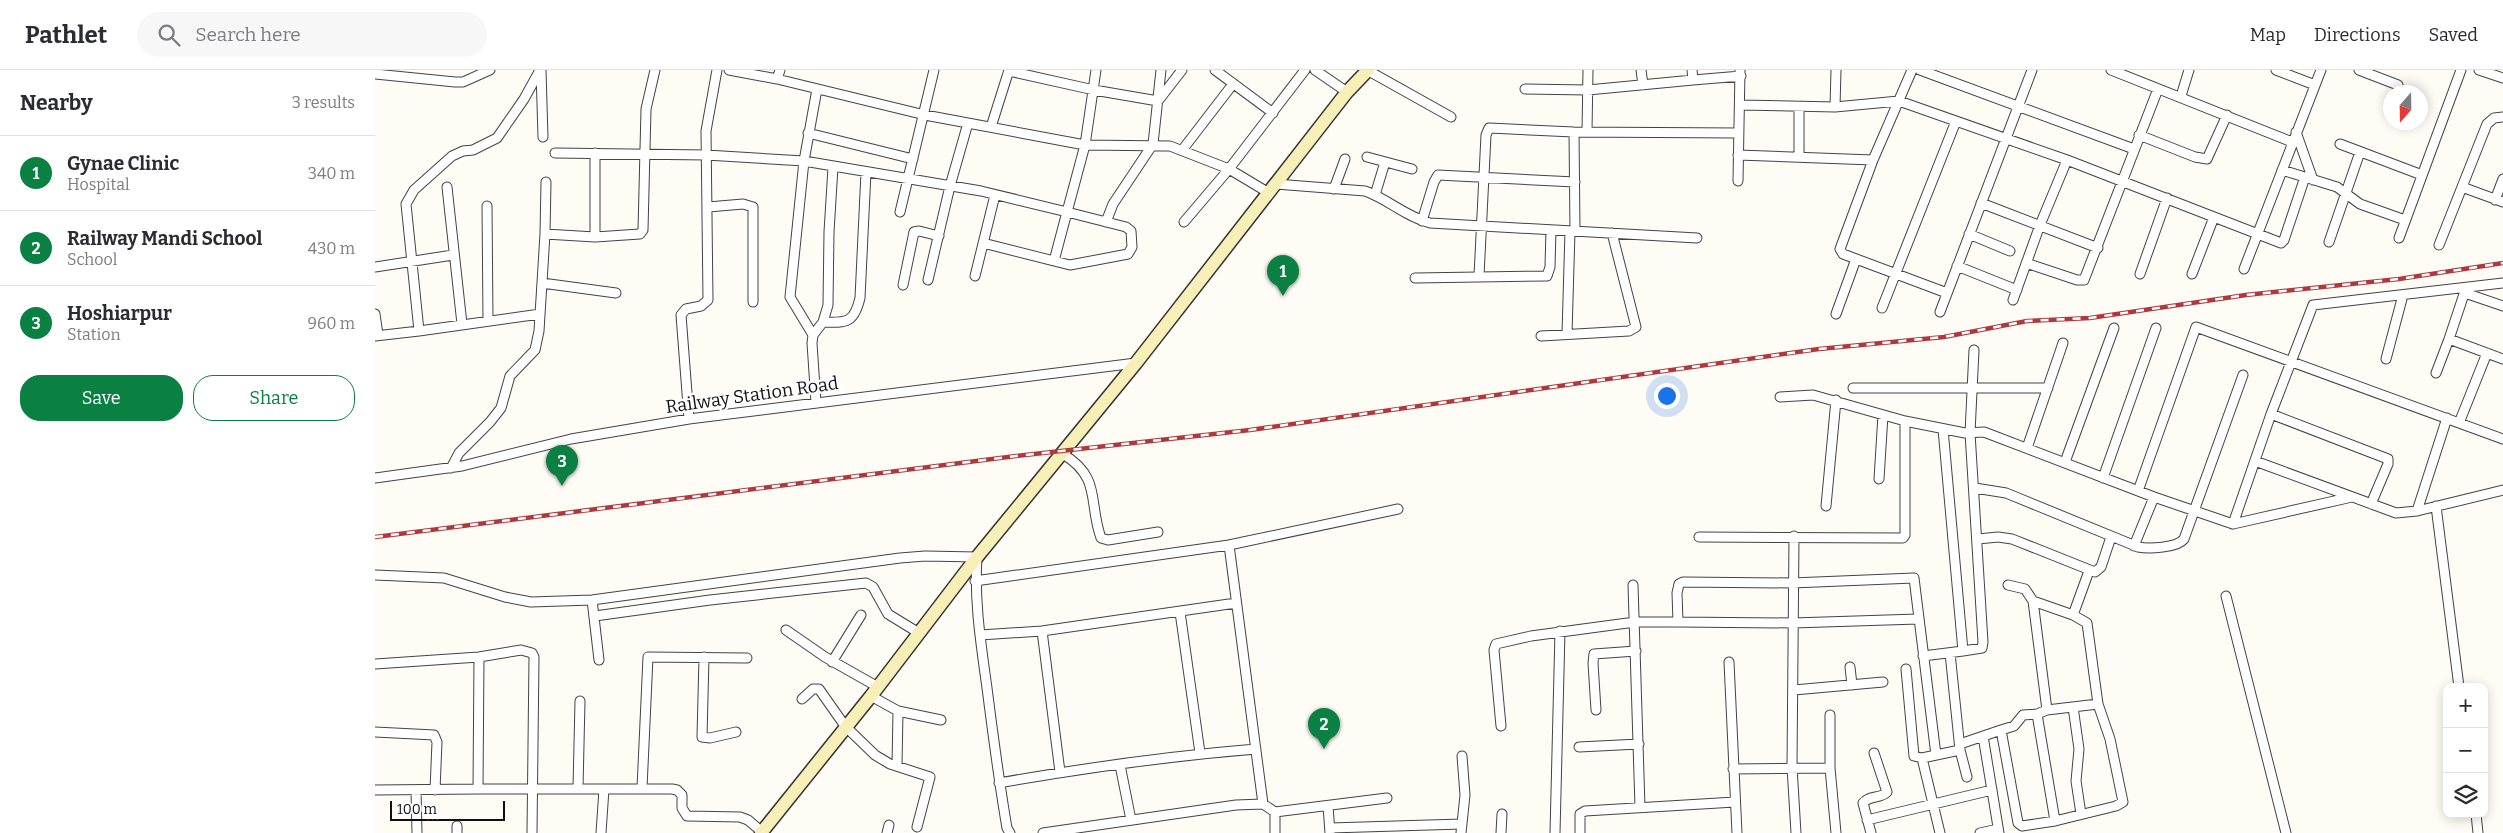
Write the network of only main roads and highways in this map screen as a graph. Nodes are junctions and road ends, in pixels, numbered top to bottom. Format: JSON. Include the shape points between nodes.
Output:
{"nodes":[{"id":1,"x":1368,"y":70,"type":"edge"},
{"id":2,"x":761,"y":832,"type":"edge"}],
"edges":[{"from":1,"to":2,"type":"main road","via":[[1347,92],[1136,363]]}]}
